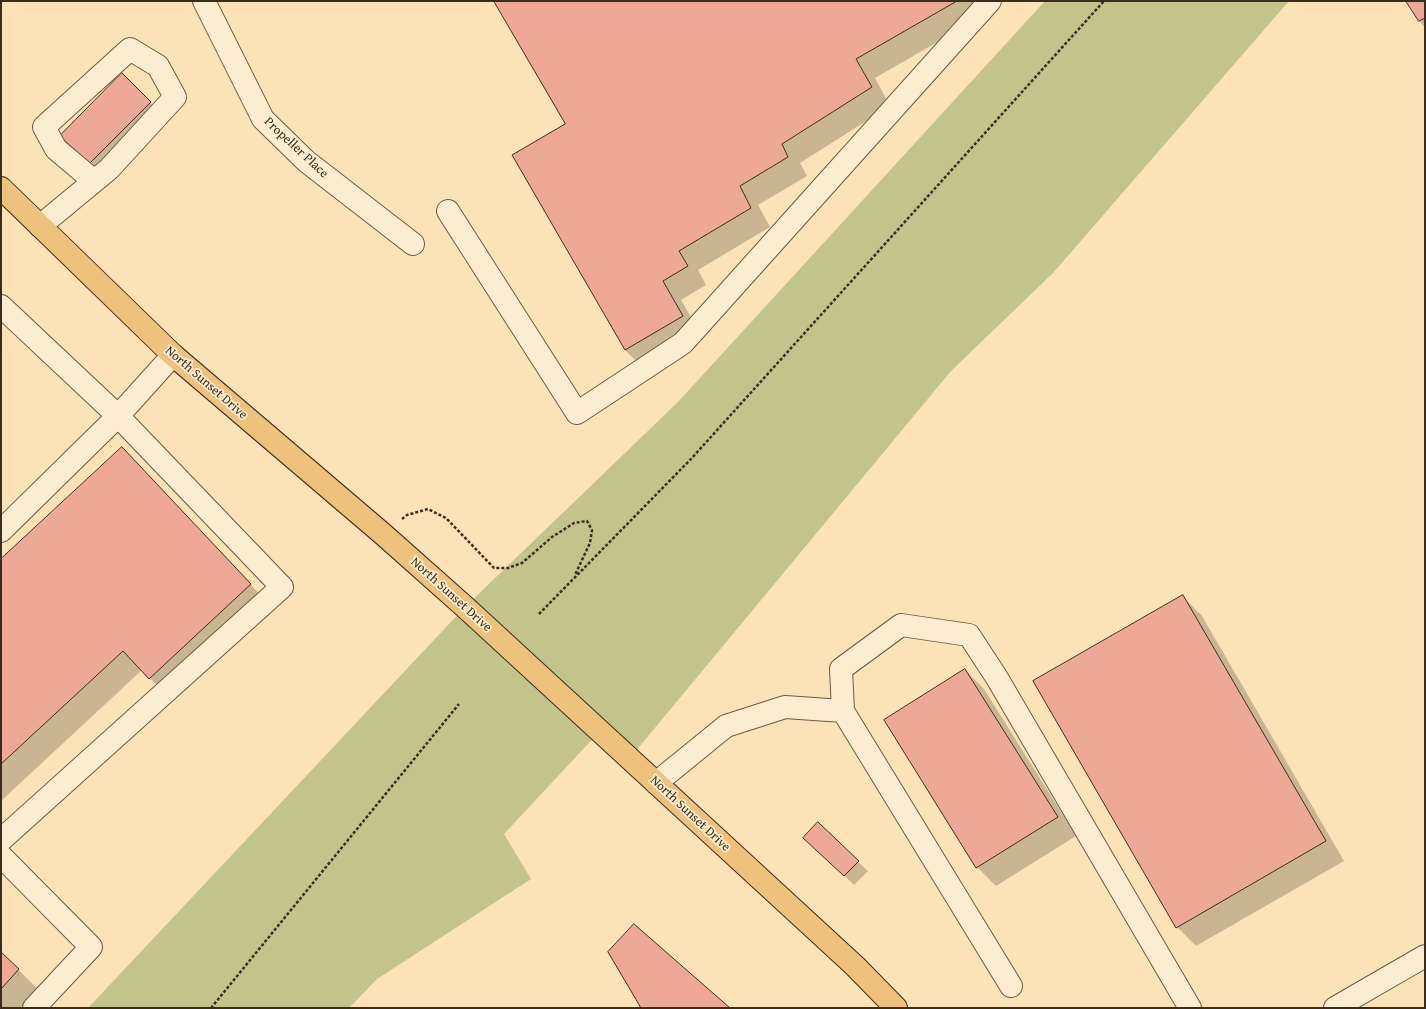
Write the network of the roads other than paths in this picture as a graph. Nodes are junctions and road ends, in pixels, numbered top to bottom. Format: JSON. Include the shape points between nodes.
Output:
{"nodes":[{"id":1,"x":204,"y":1,"type":"edge"},
{"id":2,"x":990,"y":1,"type":"edge"},
{"id":3,"x":94,"y":181,"type":"junction"},
{"id":4,"x":1,"y":188,"type":"edge"},
{"id":5,"x":448,"y":211,"type":"dead end"},
{"id":6,"x":40,"y":226,"type":"junction"},
{"id":7,"x":413,"y":244,"type":"dead end"},
{"id":8,"x":1,"y":306,"type":"edge"},
{"id":9,"x":173,"y":355,"type":"junction"},
{"id":10,"x":118,"y":416,"type":"junction"},
{"id":11,"x":1,"y":531,"type":"edge"},
{"id":12,"x":843,"y":711,"type":"junction"},
{"id":13,"x":656,"y":783,"type":"junction"},
{"id":14,"x":1,"y":840,"type":"edge"},
{"id":15,"x":1,"y":856,"type":"edge"},
{"id":16,"x":1425,"y":956,"type":"edge"},
{"id":17,"x":1011,"y":986,"type":"dead end"},
{"id":18,"x":34,"y":1008,"type":"edge"},
{"id":19,"x":896,"y":1008,"type":"edge"},
{"id":20,"x":1190,"y":1008,"type":"edge"},
{"id":21,"x":1335,"y":1008,"type":"edge"}],
"edges":[{"from":1,"to":7,"type":"street","name":"Propeller Place","via":[[263,119],[306,161]]},
{"from":2,"to":5,"type":"street","via":[[683,343],[577,414]]},
{"from":3,"to":3,"type":"street","via":[[56,149],[44,127],[130,49],[158,66],[175,96],[109,169]]},
{"from":3,"to":6,"type":"street"},
{"from":4,"to":6,"type":"main road","name":"North Sunset Drive"},
{"from":6,"to":9,"type":"main road","name":"North Sunset Drive"},
{"from":8,"to":10,"type":"street"},
{"from":9,"to":10,"type":"street"},
{"from":9,"to":13,"type":"main road","name":"North Sunset Drive","via":[[466,607]]},
{"from":10,"to":11,"type":"street"},
{"from":10,"to":14,"type":"street","via":[[282,587]]},
{"from":12,"to":13,"type":"street","via":[[785,707],[726,726]]},
{"from":12,"to":17,"type":"street"},
{"from":12,"to":20,"type":"street","via":[[841,669],[901,625],[969,636],[998,678]]},
{"from":13,"to":19,"type":"main road","name":"North Sunset Drive","via":[[855,966]]},
{"from":15,"to":18,"type":"street","via":[[91,947]]},
{"from":16,"to":21,"type":"street"}]}
